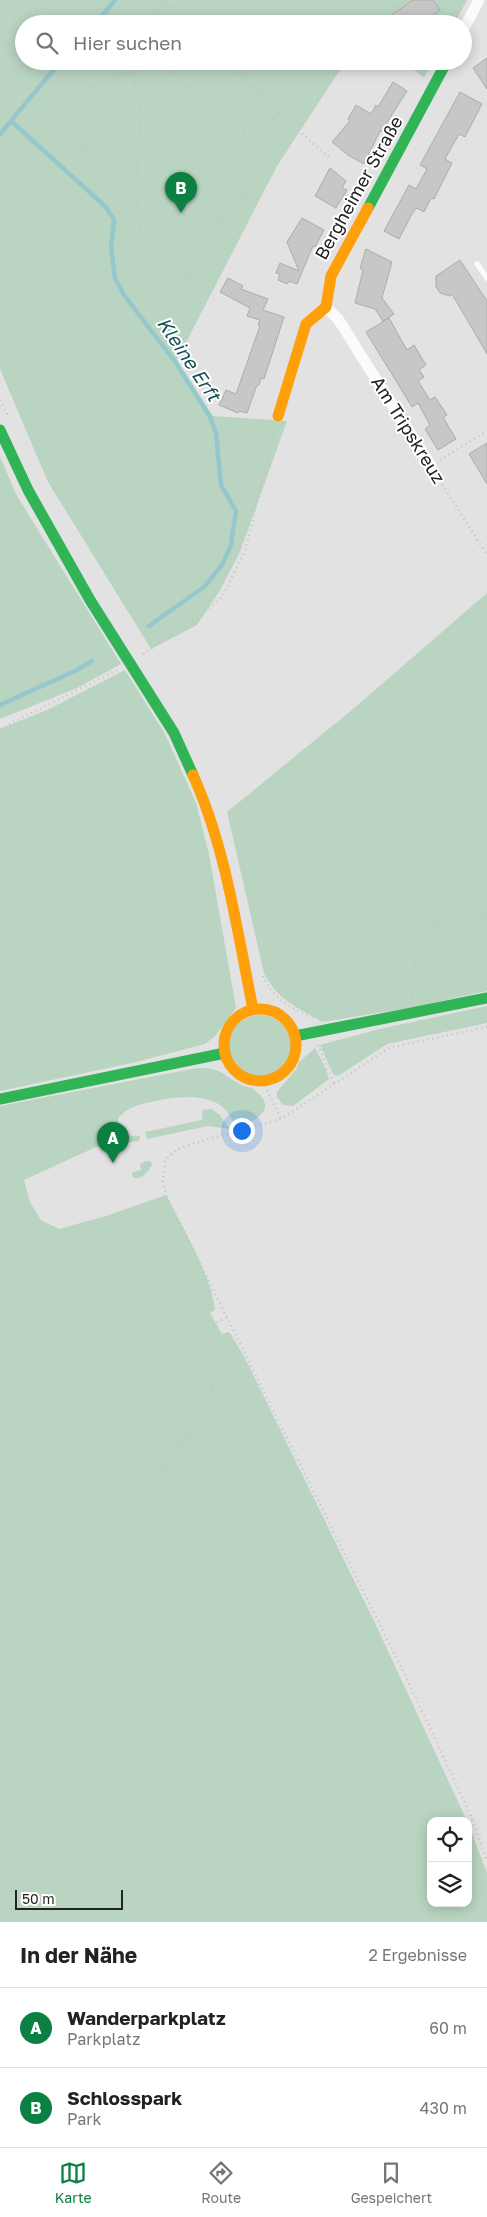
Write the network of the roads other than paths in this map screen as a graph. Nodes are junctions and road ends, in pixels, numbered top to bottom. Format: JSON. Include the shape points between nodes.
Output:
{"nodes":[{"id":1,"x":479,"y":0,"type":"edge"},
{"id":2,"x":471,"y":15,"type":"edge"},
{"id":3,"x":442,"y":70,"type":"edge"},
{"id":4,"x":477,"y":264,"type":"dead end"},
{"id":5,"x":487,"y":278,"type":"edge"},
{"id":6,"x":326,"y":307,"type":"junction"},
{"id":7,"x":278,"y":416,"type":"road end"},
{"id":8,"x":0,"y":430,"type":"edge"},
{"id":9,"x":431,"y":466,"type":"road end"},
{"id":10,"x":487,"y":998,"type":"edge"},
{"id":11,"x":253,"y":1009,"type":"junction"},
{"id":12,"x":295,"y":1036,"type":"junction"},
{"id":13,"x":225,"y":1052,"type":"junction"},
{"id":14,"x":0,"y":1098,"type":"edge"}],
"edges":[{"from":1,"to":2,"type":"street"},
{"from":3,"to":6,"type":"street","name":"Bergheimer Straße","via":[[331,276]]},
{"from":4,"to":5,"type":"lane"},
{"from":6,"to":7,"type":"street","via":[[306,324]]},
{"from":6,"to":9,"type":"street","name":"Am Tripskreuz","via":[[338,319]]},
{"from":8,"to":11,"type":"street","via":[[28,490],[76,575],[174,733],[205,801],[222,862]]},
{"from":10,"to":12,"type":"street"},
{"from":11,"to":12,"type":"street","via":[[281,1016]]},
{"from":11,"to":13,"type":"street","via":[[232,1022],[225,1036]]},
{"from":12,"to":13,"type":"street","via":[[296,1049],[292,1061],[284,1072],[272,1078],[248,1079],[237,1072]]},
{"from":13,"to":14,"type":"street"}]}
